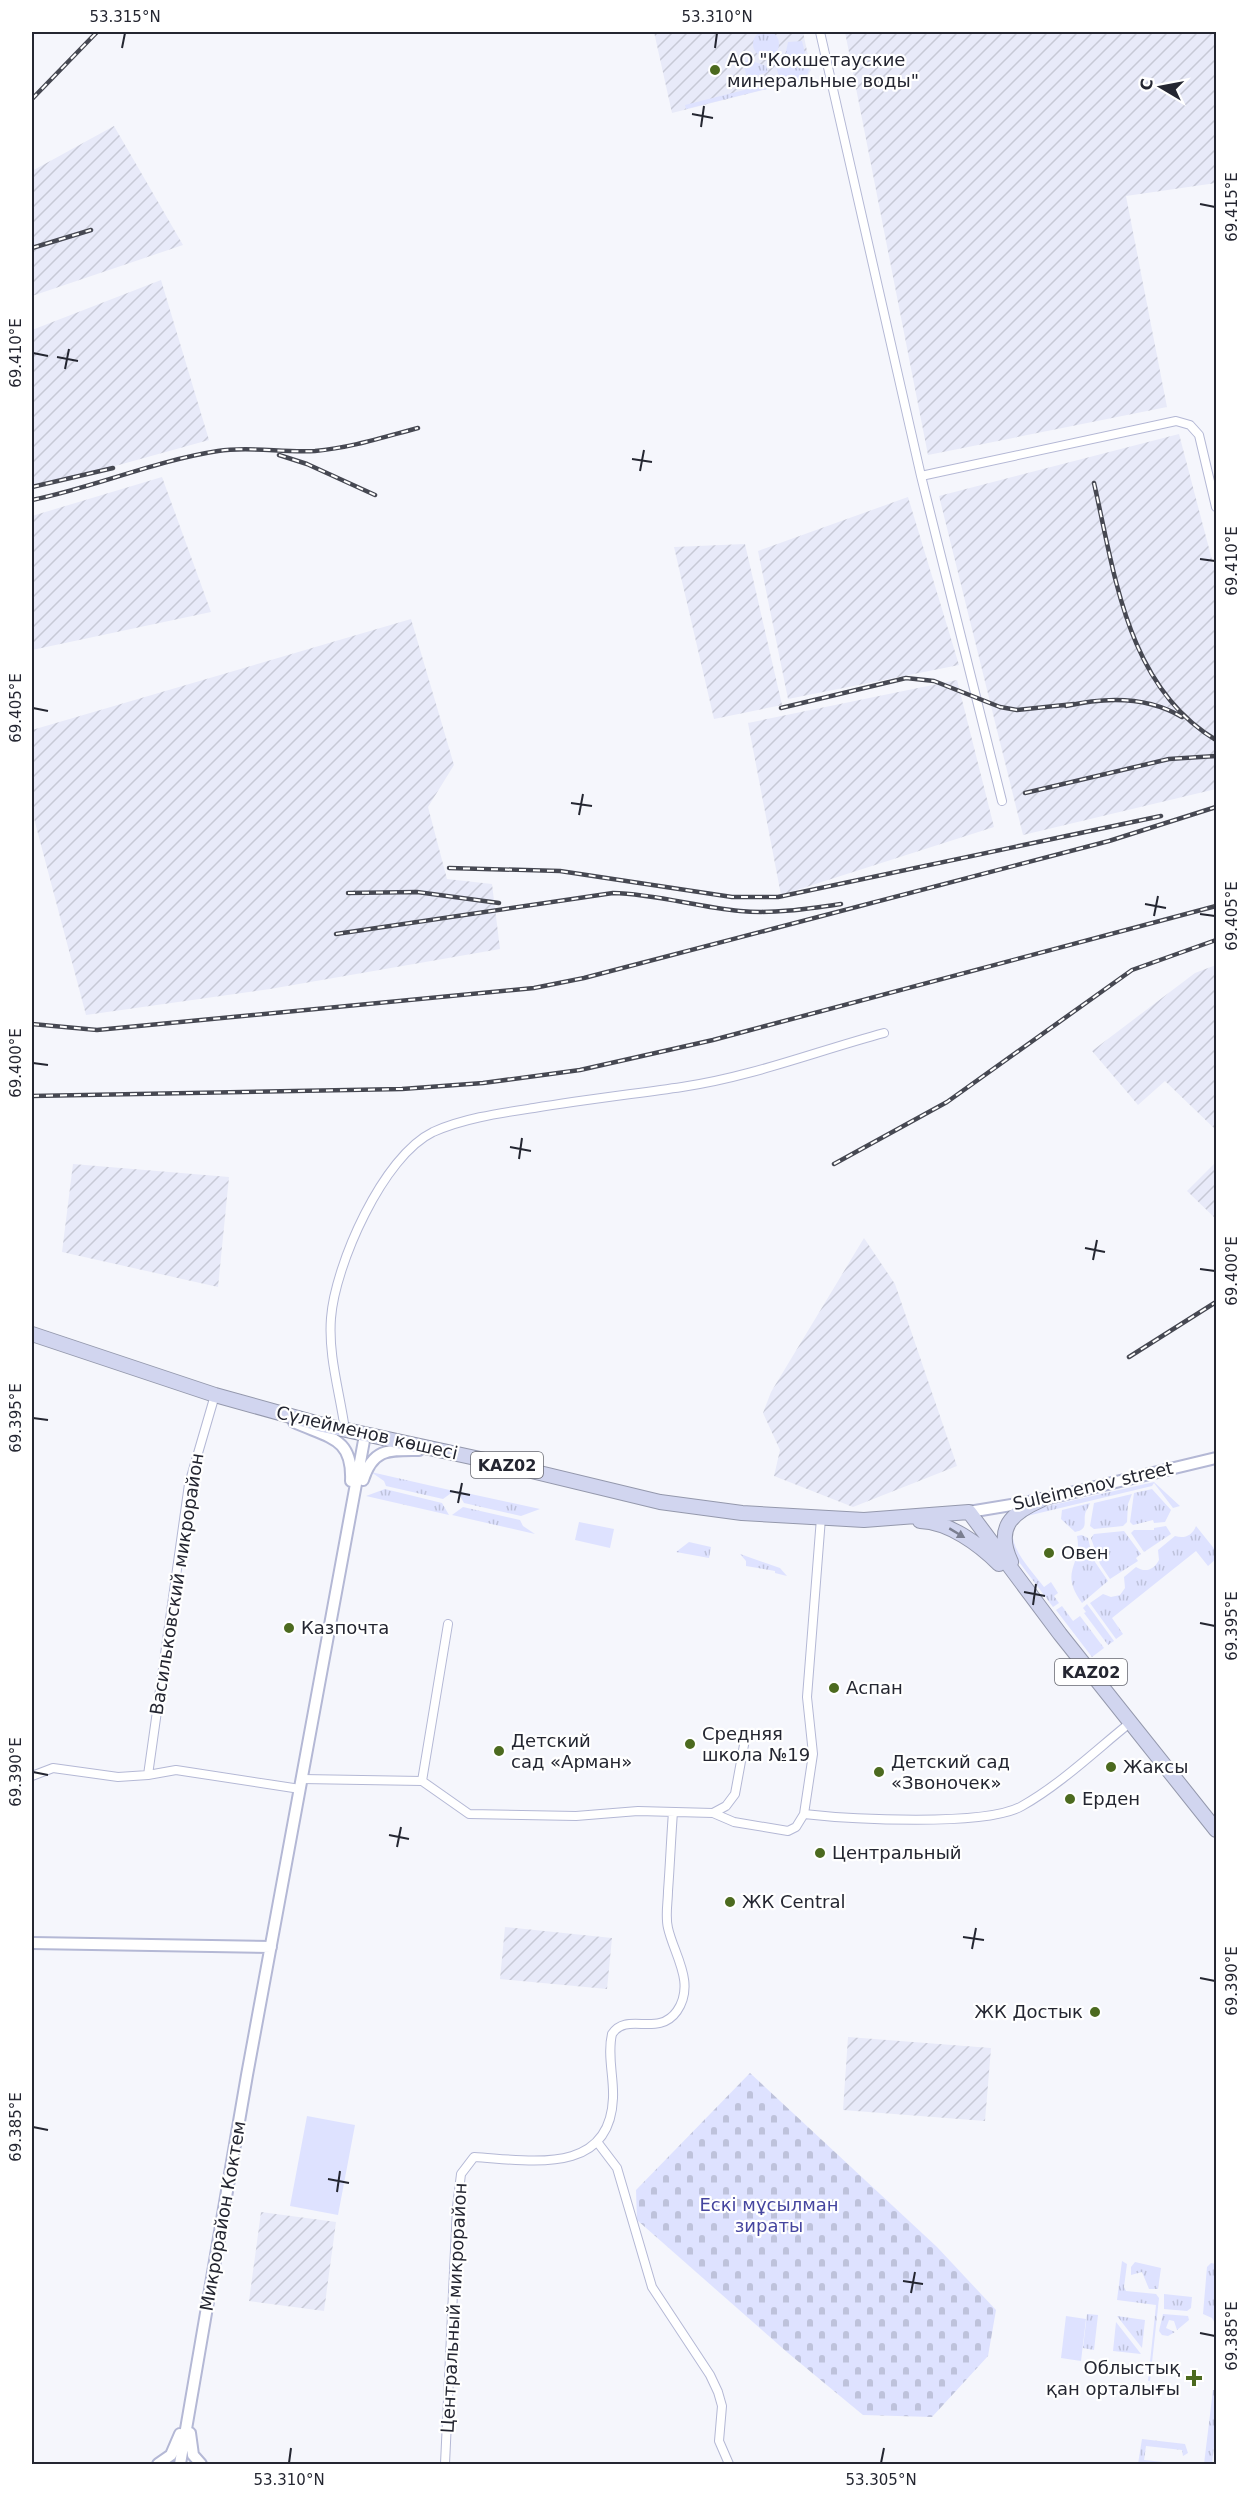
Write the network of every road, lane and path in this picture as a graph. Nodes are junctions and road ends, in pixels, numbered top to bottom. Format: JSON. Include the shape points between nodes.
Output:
{"nodes":[{"id":1,"x":820,"y":32,"type":"edge"},
{"id":2,"x":921,"y":476,"type":"junction"},
{"id":3,"x":1216,"y":507,"type":"edge"},
{"id":4,"x":1002,"y":801,"type":"dead end"},
{"id":5,"x":884,"y":1033,"type":"dead end"},
{"id":6,"x":32,"y":1334,"type":"edge"},
{"id":7,"x":32,"y":1340,"type":"edge"},
{"id":8,"x":57,"y":1344,"type":"junction"},
{"id":9,"x":215,"y":1395,"type":"junction"},
{"id":10,"x":271,"y":1411,"type":"junction"},
{"id":11,"x":345,"y":1430,"type":"junction"},
{"id":12,"x":366,"y":1435,"type":"junction"},
{"id":13,"x":440,"y":1450,"type":"junction"},
{"id":14,"x":1216,"y":1458,"type":"edge"},
{"id":15,"x":1041,"y":1500,"type":"junction"},
{"id":16,"x":969,"y":1512,"type":"junction"},
{"id":17,"x":351,"y":1517,"type":"junction"},
{"id":18,"x":821,"y":1518,"type":"junction"},
{"id":19,"x":880,"y":1519,"type":"junction"},
{"id":20,"x":1026,"y":1590,"type":"junction"},
{"id":21,"x":448,"y":1624,"type":"dead end"},
{"id":22,"x":1131,"y":1722,"type":"junction"},
{"id":23,"x":746,"y":1734,"type":"dead end"},
{"id":24,"x":32,"y":1776,"type":"edge"},
{"id":25,"x":148,"y":1776,"type":"junction"},
{"id":26,"x":422,"y":1781,"type":"junction"},
{"id":27,"x":301,"y":1784,"type":"junction"},
{"id":28,"x":673,"y":1812,"type":"junction"},
{"id":29,"x":713,"y":1813,"type":"junction"},
{"id":30,"x":804,"y":1814,"type":"junction"},
{"id":31,"x":1216,"y":1830,"type":"edge"},
{"id":32,"x":32,"y":1942,"type":"edge"},
{"id":33,"x":271,"y":1947,"type":"junction"},
{"id":34,"x":598,"y":2143,"type":"junction"},
{"id":35,"x":190,"y":2409,"type":"junction"},
{"id":36,"x":158,"y":2464,"type":"edge"},
{"id":37,"x":180,"y":2464,"type":"edge"},
{"id":38,"x":201,"y":2464,"type":"edge"},
{"id":39,"x":445,"y":2464,"type":"edge"},
{"id":40,"x":729,"y":2464,"type":"edge"}],
"edges":[{"from":1,"to":2,"type":"street"},
{"from":2,"to":3,"type":"street","via":[[1176,421],[1196,429],[1199,435]]},
{"from":2,"to":4,"type":"street"},
{"from":5,"to":11,"type":"street","via":[[685,1086],[471,1120],[420,1140],[376,1192],[353,1239],[334,1299],[331,1348]]},
{"from":6,"to":8,"type":"highway","number":"KАZ02"},
{"from":7,"to":8,"type":"highway","number":"KАZ02"},
{"from":8,"to":9,"type":"highway","name":"Сүлейменов көшесі","number":"KАZ02"},
{"from":9,"to":10,"type":"highway","name":"Сүлейменов көшесі","number":"KАZ02"},
{"from":9,"to":25,"type":"street","name":"Васильковский микрорайон","via":[[189,1484]]},
{"from":10,"to":11,"type":"highway","name":"Сүлейменов көшесі","number":"KАZ02"},
{"from":10,"to":17,"type":"main road","via":[[337,1442],[349,1452]]},
{"from":11,"to":12,"type":"highway","name":"Сүлейменов көшесі","number":"KАZ02"},
{"from":12,"to":13,"type":"highway","name":"Сүлейменов көшесі","number":"KАZ02"},
{"from":12,"to":17,"type":"main road"},
{"from":13,"to":17,"type":"main road","via":[[390,1451],[375,1457],[366,1470]]},
{"from":13,"to":18,"type":"highway","name":"Сүлейменов көшесі","number":"KАZ02","via":[[660,1502]]},
{"from":14,"to":15,"type":"main road","name":"Suleimenov street"},
{"from":15,"to":16,"type":"main road","name":"Suleimenov street"},
{"from":15,"to":20,"type":"highway","via":[[1016,1514],[1005,1532],[1008,1555]]},
{"from":16,"to":19,"type":"highway","name":"Сүлейменов көшесі","number":"KАZ02"},
{"from":16,"to":20,"type":"highway","number":"KАZ02"},
{"from":17,"to":27,"type":"main road"},
{"from":18,"to":19,"type":"highway","name":"Сүлейменов көшесі","number":"KАZ02"},
{"from":18,"to":30,"type":"street","via":[[807,1697],[813,1754]]},
{"from":19,"to":20,"type":"highway","number":"KАZ02","one_way":true,"via":[[945,1526],[986,1551]]},
{"from":20,"to":22,"type":"highway","number":"KАZ02"},
{"from":21,"to":26,"type":"street"},
{"from":22,"to":30,"type":"street","via":[[1029,1802],[1006,1812],[967,1819]]},
{"from":22,"to":31,"type":"highway","number":"KАZ02"},
{"from":23,"to":29,"type":"street","via":[[735,1794],[726,1806]]},
{"from":24,"to":25,"type":"street","via":[[53,1768],[112,1777]]},
{"from":25,"to":27,"type":"street","via":[[176,1770]]},
{"from":26,"to":27,"type":"street"},
{"from":26,"to":28,"type":"street","via":[[470,1814],[576,1816]]},
{"from":27,"to":33,"type":"main road","name":"Микрорайон Коктем"},
{"from":28,"to":29,"type":"street"},
{"from":28,"to":34,"type":"street","via":[[667,1920],[683,1968],[683,1995],[676,2011],[664,2022],[616,2027],[612,2034],[612,2110]]},
{"from":29,"to":30,"type":"street","via":[[734,1822],[788,1831],[796,1827]]},
{"from":32,"to":33,"type":"main road"},
{"from":33,"to":35,"type":"main road","name":"Микрорайон Коктем"},
{"from":34,"to":39,"type":"street","name":"Центральный микрорайон","via":[[552,2161],[474,2157],[461,2174]]},
{"from":34,"to":40,"type":"street","via":[[617,2168],[652,2287],[718,2392],[722,2406],[719,2441]]},
{"from":35,"to":36,"type":"main road","via":[[175,2448]]},
{"from":35,"to":37,"type":"main road","name":"Микрорайон Коктем"},
{"from":35,"to":38,"type":"main road","via":[[191,2450]]}]}
